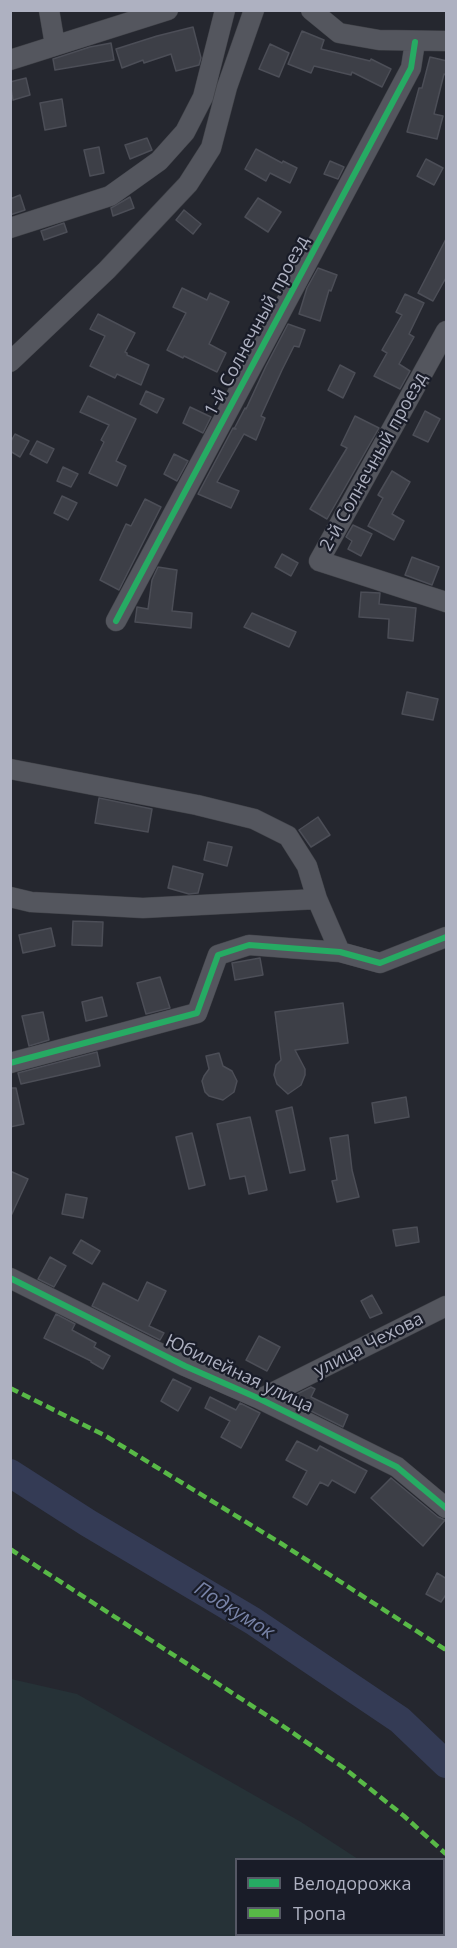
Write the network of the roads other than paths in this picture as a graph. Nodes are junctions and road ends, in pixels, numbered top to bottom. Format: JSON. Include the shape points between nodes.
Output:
{"nodes":[{"id":1,"x":49,"y":10,"type":"edge"},
{"id":2,"x":168,"y":10,"type":"edge"},
{"id":3,"x":225,"y":10,"type":"edge"},
{"id":4,"x":254,"y":10,"type":"edge"},
{"id":5,"x":311,"y":10,"type":"edge"},
{"id":6,"x":447,"y":41,"type":"edge"},
{"id":7,"x":415,"y":42,"type":"junction"},
{"id":8,"x":55,"y":45,"type":"junction"},
{"id":9,"x":10,"y":60,"type":"edge"},
{"id":10,"x":10,"y":228,"type":"edge"},
{"id":11,"x":447,"y":331,"type":"edge"},
{"id":12,"x":10,"y":362,"type":"edge"},
{"id":13,"x":447,"y":603,"type":"edge"},
{"id":14,"x":116,"y":621,"type":"dead end"},
{"id":15,"x":10,"y":769,"type":"edge"},
{"id":16,"x":10,"y":897,"type":"edge"},
{"id":17,"x":317,"y":899,"type":"junction"},
{"id":18,"x":447,"y":937,"type":"edge"},
{"id":19,"x":340,"y":952,"type":"junction"},
{"id":20,"x":10,"y":1063,"type":"edge"},
{"id":21,"x":10,"y":1278,"type":"edge"},
{"id":22,"x":447,"y":1306,"type":"edge"},
{"id":23,"x":260,"y":1399,"type":"junction"},
{"id":24,"x":447,"y":1508,"type":"edge"}],
"edges":[{"from":1,"to":8,"type":"street"},
{"from":2,"to":8,"type":"street"},
{"from":3,"to":10,"type":"street","via":[[203,97],[185,132],[159,161],[110,196]]},
{"from":4,"to":12,"type":"street","via":[[211,148],[188,184],[107,270]]},
{"from":5,"to":7,"type":"street","via":[[339,33]]},
{"from":6,"to":7,"type":"street"},
{"from":7,"to":14,"type":"street","name":"1-й Солнечный проезд","via":[[411,68]]},
{"from":8,"to":9,"type":"street"},
{"from":11,"to":13,"type":"street","name":"2-й Солнечный проезд","via":[[319,561]]},
{"from":15,"to":17,"type":"street","via":[[254,819],[288,836],[307,866]]},
{"from":16,"to":17,"type":"street","via":[[31,902],[143,908]]},
{"from":17,"to":19,"type":"street"},
{"from":18,"to":19,"type":"street","via":[[380,963]]},
{"from":19,"to":20,"type":"street","via":[[249,945],[218,955],[197,1013]]},
{"from":21,"to":23,"type":"street","name":"Юбилейная улица"},
{"from":22,"to":23,"type":"street","name":"улица Чехова"},
{"from":23,"to":24,"type":"street","name":"Юбилейная улица","via":[[397,1467]]}]}
